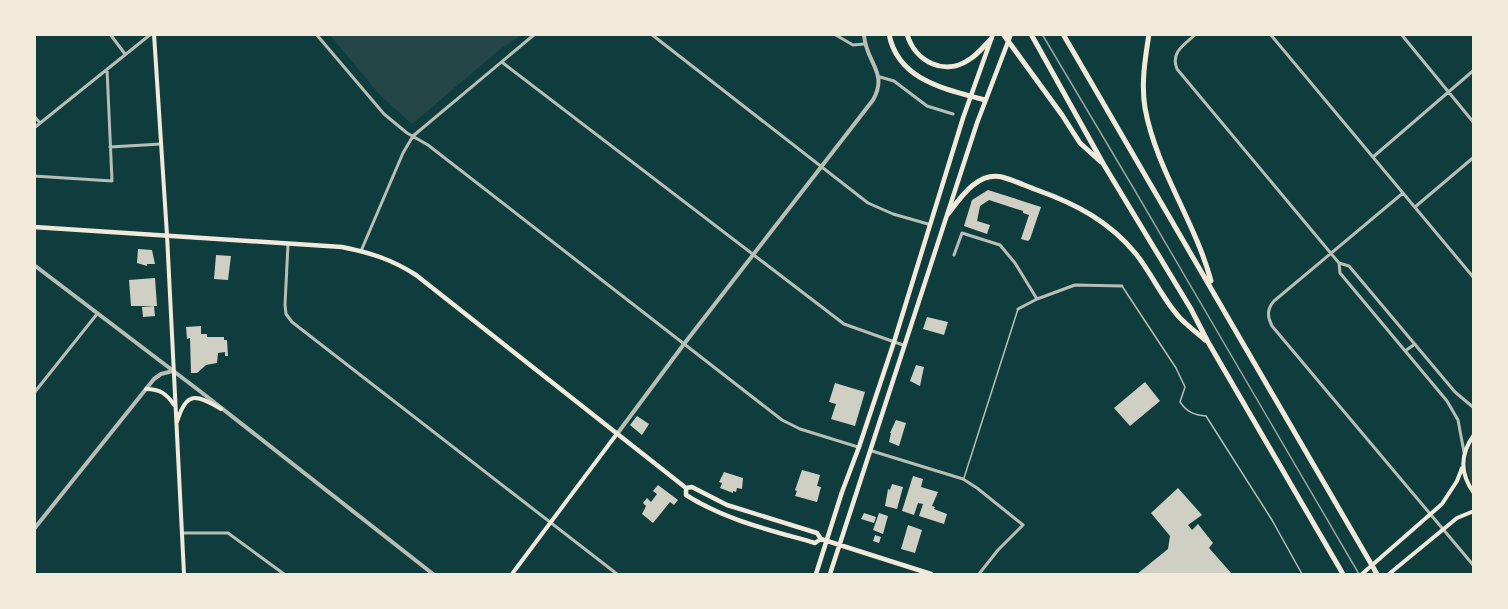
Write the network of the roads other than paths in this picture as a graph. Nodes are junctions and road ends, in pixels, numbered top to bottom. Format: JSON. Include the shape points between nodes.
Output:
{"nodes":[{"id":1,"x":110,"y":34,"type":"edge"},
{"id":2,"x":153,"y":34,"type":"edge"},
{"id":3,"x":316,"y":34,"type":"edge"},
{"id":4,"x":535,"y":34,"type":"edge"},
{"id":5,"x":651,"y":34,"type":"edge"},
{"id":6,"x":834,"y":34,"type":"edge"},
{"id":7,"x":864,"y":34,"type":"edge"},
{"id":8,"x":889,"y":34,"type":"edge"},
{"id":9,"x":907,"y":34,"type":"edge"},
{"id":10,"x":1003,"y":34,"type":"edge"},
{"id":11,"x":1011,"y":34,"type":"edge"},
{"id":12,"x":1030,"y":34,"type":"edge"},
{"id":13,"x":1063,"y":34,"type":"edge"},
{"id":14,"x":1149,"y":34,"type":"edge"},
{"id":15,"x":1196,"y":34,"type":"edge"},
{"id":16,"x":1270,"y":34,"type":"edge"},
{"id":17,"x":1401,"y":34,"type":"edge"},
{"id":18,"x":992,"y":37,"type":"edge"},
{"id":19,"x":864,"y":44,"type":"junction"},
{"id":20,"x":126,"y":54,"type":"junction"},
{"id":21,"x":502,"y":63,"type":"junction"},
{"id":22,"x":107,"y":69,"type":"junction"},
{"id":23,"x":1473,"y":70,"type":"edge"},
{"id":24,"x":880,"y":77,"type":"junction"},
{"id":25,"x":1448,"y":91,"type":"junction"},
{"id":26,"x":970,"y":96,"type":"junction"},
{"id":27,"x":985,"y":100,"type":"junction"},
{"id":28,"x":952,"y":114,"type":"dead end"},
{"id":29,"x":34,"y":116,"type":"edge"},
{"id":30,"x":40,"y":123,"type":"junction"},
{"id":31,"x":1473,"y":123,"type":"edge"},
{"id":32,"x":34,"y":128,"type":"edge"},
{"id":33,"x":413,"y":136,"type":"junction"},
{"id":34,"x":161,"y":144,"type":"junction"},
{"id":35,"x":110,"y":147,"type":"junction"},
{"id":36,"x":1373,"y":157,"type":"junction"},
{"id":37,"x":1473,"y":157,"type":"edge"},
{"id":38,"x":1104,"y":165,"type":"junction"},
{"id":39,"x":822,"y":167,"type":"junction"},
{"id":40,"x":34,"y":176,"type":"edge"},
{"id":41,"x":1403,"y":193,"type":"junction"},
{"id":42,"x":1415,"y":207,"type":"junction"},
{"id":43,"x":948,"y":214,"type":"junction"},
{"id":44,"x":928,"y":224,"type":"junction"},
{"id":45,"x":34,"y":227,"type":"edge"},
{"id":46,"x":167,"y":235,"type":"junction"},
{"id":47,"x":288,"y":244,"type":"junction"},
{"id":48,"x":361,"y":251,"type":"junction"},
{"id":49,"x":1331,"y":254,"type":"junction"},
{"id":50,"x":753,"y":255,"type":"junction"},
{"id":51,"x":954,"y":255,"type":"dead end"},
{"id":52,"x":1339,"y":263,"type":"junction"},
{"id":53,"x":34,"y":266,"type":"edge"},
{"id":54,"x":1473,"y":278,"type":"edge"},
{"id":55,"x":1122,"y":285,"type":"joint"},
{"id":56,"x":1213,"y":288,"type":"junction"},
{"id":57,"x":1037,"y":298,"type":"junction"},
{"id":58,"x":1018,"y":309,"type":"joint"},
{"id":59,"x":97,"y":314,"type":"junction"},
{"id":60,"x":894,"y":342,"type":"junction"},
{"id":61,"x":1208,"y":342,"type":"junction"},
{"id":62,"x":684,"y":344,"type":"junction"},
{"id":63,"x":1415,"y":344,"type":"junction"},
{"id":64,"x":905,"y":346,"type":"junction"},
{"id":65,"x":1405,"y":351,"type":"junction"},
{"id":66,"x":173,"y":371,"type":"junction"},
{"id":67,"x":146,"y":388,"type":"junction"},
{"id":68,"x":34,"y":393,"type":"edge"},
{"id":69,"x":175,"y":407,"type":"junction"},
{"id":70,"x":1473,"y":408,"type":"edge"},
{"id":71,"x":221,"y":409,"type":"junction"},
{"id":72,"x":176,"y":426,"type":"junction"},
{"id":73,"x":616,"y":435,"type":"junction"},
{"id":74,"x":1473,"y":435,"type":"edge"},
{"id":75,"x":859,"y":447,"type":"junction"},
{"id":76,"x":872,"y":451,"type":"junction"},
{"id":77,"x":1464,"y":452,"type":"junction"},
{"id":78,"x":1462,"y":468,"type":"junction"},
{"id":79,"x":963,"y":479,"type":"junction"},
{"id":80,"x":686,"y":488,"type":"junction"},
{"id":81,"x":1473,"y":493,"type":"edge"},
{"id":82,"x":1473,"y":511,"type":"edge"},
{"id":83,"x":1431,"y":515,"type":"junction"},
{"id":84,"x":551,"y":524,"type":"junction"},
{"id":85,"x":34,"y":529,"type":"edge"},
{"id":86,"x":1443,"y":529,"type":"junction"},
{"id":87,"x":182,"y":533,"type":"junction"},
{"id":88,"x":824,"y":540,"type":"junction"},
{"id":89,"x":840,"y":544,"type":"junction"},
{"id":90,"x":1473,"y":566,"type":"edge"},
{"id":91,"x":1342,"y":572,"type":"edge"},
{"id":92,"x":184,"y":574,"type":"edge"},
{"id":93,"x":284,"y":574,"type":"edge"},
{"id":94,"x":433,"y":574,"type":"edge"},
{"id":95,"x":512,"y":574,"type":"edge"},
{"id":96,"x":617,"y":574,"type":"edge"},
{"id":97,"x":816,"y":574,"type":"edge"},
{"id":98,"x":830,"y":574,"type":"edge"},
{"id":99,"x":931,"y":574,"type":"edge"},
{"id":100,"x":979,"y":574,"type":"edge"},
{"id":101,"x":1302,"y":574,"type":"edge"},
{"id":102,"x":1362,"y":574,"type":"edge"},
{"id":103,"x":1377,"y":574,"type":"edge"},
{"id":104,"x":1389,"y":574,"type":"edge"}],
"edges":[{"from":1,"to":20,"type":"street"},
{"from":2,"to":20,"type":"street"},
{"from":2,"to":34,"type":"main road"},
{"from":3,"to":33,"type":"street","via":[[384,114]]},
{"from":4,"to":21,"type":"street"},
{"from":5,"to":39,"type":"street"},
{"from":6,"to":19,"type":"street","via":[[853,45]]},
{"from":7,"to":19,"type":"street"},
{"from":8,"to":26,"type":"highway","via":[[899,60],[910,72]]},
{"from":9,"to":18,"type":"highway","via":[[910,47],[918,56],[934,65],[954,67],[971,59]]},
{"from":10,"to":38,"type":"highway","via":[[1080,143]]},
{"from":11,"to":27,"type":"main road"},
{"from":12,"to":38,"type":"highway"},
{"from":13,"to":56,"type":"highway"},
{"from":14,"to":56,"type":"highway","via":[[1143,74],[1144,107],[1160,160],[1204,255]]},
{"from":15,"to":49,"type":"street","via":[[1178,50],[1174,58],[1177,69]]},
{"from":16,"to":36,"type":"street"},
{"from":17,"to":25,"type":"street"},
{"from":18,"to":26,"type":"main road"},
{"from":19,"to":24,"type":"street"},
{"from":20,"to":22,"type":"street"},
{"from":21,"to":33,"type":"street"},
{"from":21,"to":50,"type":"street"},
{"from":22,"to":30,"type":"street"},
{"from":22,"to":35,"type":"street"},
{"from":23,"to":25,"type":"street"},
{"from":24,"to":28,"type":"street","via":[[894,81],[927,106]]},
{"from":24,"to":39,"type":"street","via":[[873,100]]},
{"from":25,"to":31,"type":"street"},
{"from":25,"to":36,"type":"street"},
{"from":26,"to":27,"type":"highway"},
{"from":26,"to":44,"type":"main road"},
{"from":27,"to":43,"type":"main road"},
{"from":29,"to":30,"type":"street"},
{"from":30,"to":32,"type":"street"},
{"from":33,"to":48,"type":"street"},
{"from":33,"to":62,"type":"street"},
{"from":34,"to":35,"type":"street"},
{"from":34,"to":46,"type":"main road"},
{"from":35,"to":40,"type":"street","via":[[112,181]]},
{"from":36,"to":41,"type":"street"},
{"from":37,"to":42,"type":"street"},
{"from":38,"to":61,"type":"highway"},
{"from":39,"to":44,"type":"street","via":[[868,203]]},
{"from":39,"to":50,"type":"street"},
{"from":41,"to":42,"type":"street"},
{"from":41,"to":49,"type":"street"},
{"from":42,"to":54,"type":"street"},
{"from":43,"to":61,"type":"highway","via":[[969,187],[984,179],[1000,177],[1083,208],[1118,234],[1180,318]]},
{"from":43,"to":64,"type":"main road"},
{"from":44,"to":60,"type":"main road"},
{"from":45,"to":46,"type":"main road"},
{"from":46,"to":47,"type":"main road"},
{"from":46,"to":66,"type":"main road"},
{"from":47,"to":48,"type":"main road"},
{"from":47,"to":84,"type":"street","via":[[285,305],[292,322]]},
{"from":48,"to":73,"type":"main road","via":[[416,275]]},
{"from":49,"to":52,"type":"street"},
{"from":49,"to":83,"type":"street","via":[[1274,301],[1269,310],[1272,326]]},
{"from":50,"to":60,"type":"street","via":[[844,324]]},
{"from":50,"to":62,"type":"street"},
{"from":51,"to":57,"type":"street","via":[[962,233],[1000,245]]},
{"from":52,"to":63,"type":"street","via":[[1349,266]]},
{"from":52,"to":65,"type":"street","via":[[1340,273]]},
{"from":53,"to":59,"type":"street"},
{"from":55,"to":57,"type":"street","via":[[1075,285]]},
{"from":55,"to":101,"type":"lane","via":[[1176,368],[1185,387],[1180,402],[1194,415],[1206,416]]},
{"from":56,"to":103,"type":"highway"},
{"from":57,"to":58,"type":"street"},
{"from":58,"to":79,"type":"lane"},
{"from":59,"to":66,"type":"street"},
{"from":59,"to":68,"type":"street"},
{"from":60,"to":64,"type":"street"},
{"from":60,"to":75,"type":"main road"},
{"from":61,"to":91,"type":"highway"},
{"from":62,"to":73,"type":"street"},
{"from":62,"to":75,"type":"street","via":[[791,426]]},
{"from":63,"to":65,"type":"street"},
{"from":63,"to":70,"type":"street"},
{"from":64,"to":76,"type":"main road"},
{"from":65,"to":77,"type":"street","via":[[1447,401],[1458,420]]},
{"from":66,"to":67,"type":"street","via":[[161,374]]},
{"from":66,"to":69,"type":"main road"},
{"from":66,"to":71,"type":"street"},
{"from":67,"to":69,"type":"main road","via":[[163,392]]},
{"from":67,"to":85,"type":"street"},
{"from":69,"to":72,"type":"main road"},
{"from":71,"to":72,"type":"main road","via":[[205,399],[189,399],[182,406]]},
{"from":71,"to":94,"type":"street"},
{"from":72,"to":87,"type":"main road"},
{"from":73,"to":80,"type":"main road"},
{"from":73,"to":84,"type":"main road"},
{"from":74,"to":77,"type":"main road"},
{"from":75,"to":88,"type":"main road"},
{"from":76,"to":79,"type":"street"},
{"from":76,"to":89,"type":"main road"},
{"from":77,"to":78,"type":"main road"},
{"from":78,"to":81,"type":"main road"},
{"from":78,"to":83,"type":"main road","via":[[1449,495]]},
{"from":79,"to":100,"type":"street","via":[[1023,525]]},
{"from":80,"to":88,"type":"main road","via":[[817,533]]},
{"from":80,"to":88,"type":"main road","via":[[686,495],[731,519],[815,543]]},
{"from":82,"to":86,"type":"main road"},
{"from":83,"to":86,"type":"street"},
{"from":83,"to":102,"type":"main road"},
{"from":84,"to":95,"type":"main road"},
{"from":84,"to":96,"type":"street"},
{"from":86,"to":90,"type":"street"},
{"from":86,"to":104,"type":"main road"},
{"from":87,"to":92,"type":"main road"},
{"from":87,"to":93,"type":"street","via":[[228,533]]},
{"from":88,"to":89,"type":"main road"},
{"from":88,"to":97,"type":"main road"},
{"from":89,"to":98,"type":"main road"},
{"from":89,"to":99,"type":"main road"}]}
